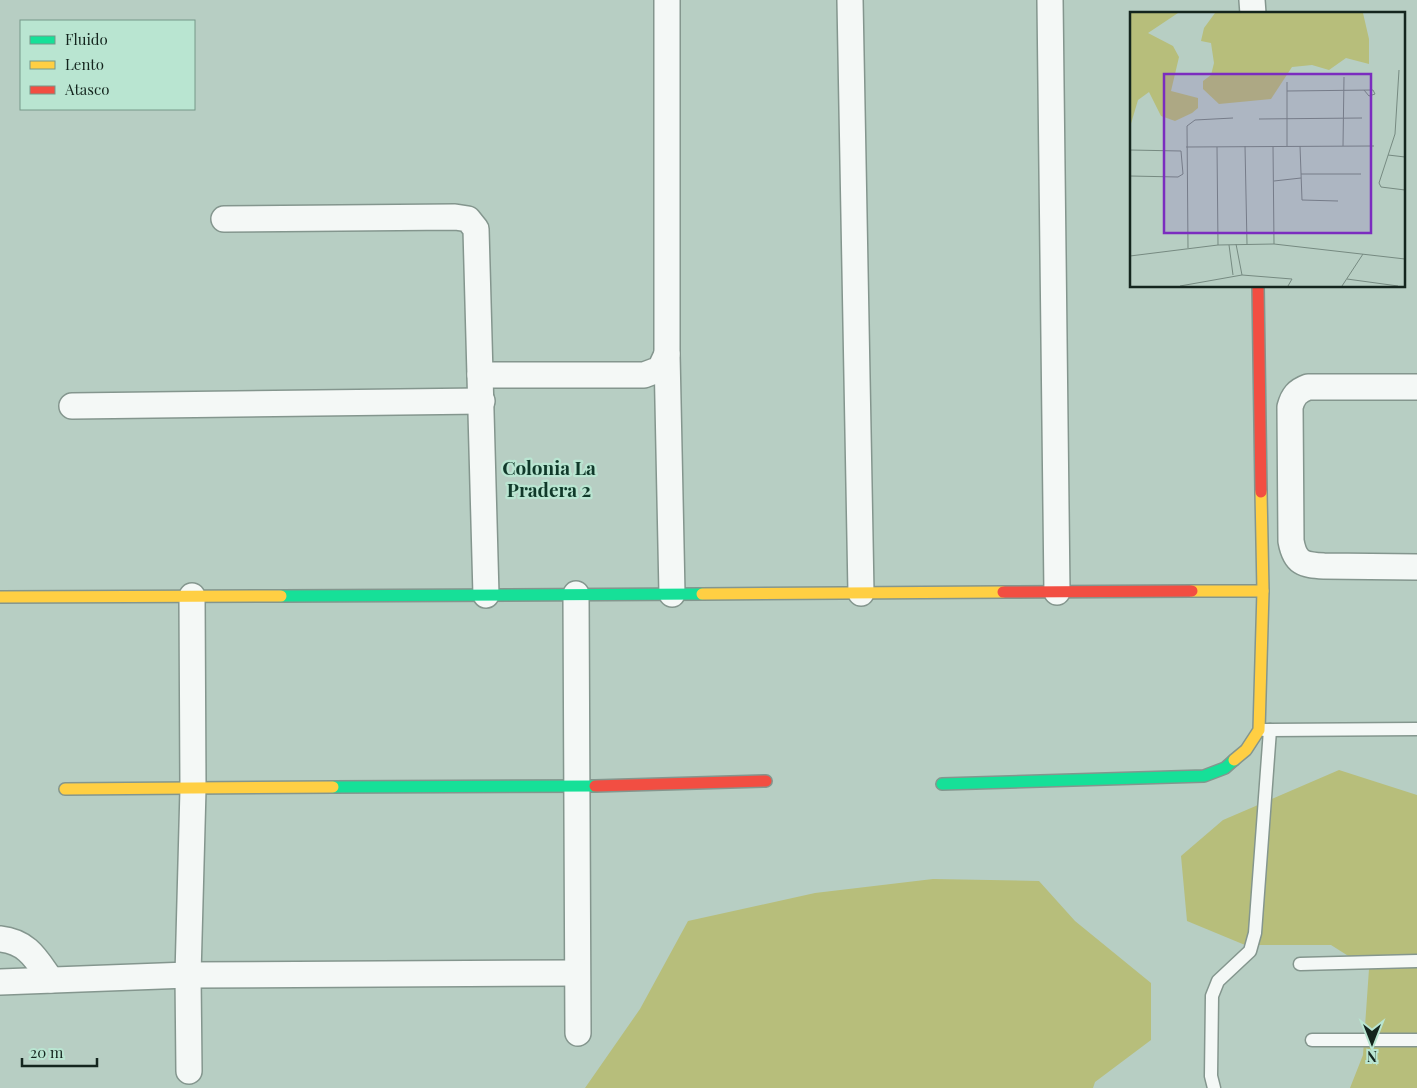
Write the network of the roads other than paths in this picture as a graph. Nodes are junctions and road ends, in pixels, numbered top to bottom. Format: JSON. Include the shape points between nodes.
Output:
{"nodes":[{"id":1,"x":667,"y":0,"type":"edge"},
{"id":2,"x":850,"y":0,"type":"edge"},
{"id":3,"x":1050,"y":0,"type":"edge"},
{"id":4,"x":224,"y":219,"type":"dead end"},
{"id":5,"x":1258,"y":288,"type":"edge"},
{"id":6,"x":667,"y":354,"type":"junction"},
{"id":7,"x":480,"y":375,"type":"junction"},
{"id":8,"x":1417,"y":387,"type":"edge"},
{"id":9,"x":482,"y":401,"type":"junction"},
{"id":10,"x":72,"y":406,"type":"dead end"},
{"id":11,"x":1417,"y":567,"type":"edge"},
{"id":12,"x":1263,"y":591,"type":"junction"},
{"id":13,"x":1057,"y":592,"type":"junction"},
{"id":14,"x":861,"y":593,"type":"junction"},
{"id":15,"x":576,"y":594,"type":"junction"},
{"id":16,"x":672,"y":594,"type":"junction"},
{"id":17,"x":486,"y":595,"type":"junction"},
{"id":18,"x":192,"y":596,"type":"junction"},
{"id":19,"x":0,"y":597,"type":"edge"},
{"id":20,"x":1417,"y":729,"type":"edge"},
{"id":21,"x":1264,"y":730,"type":"junction"},
{"id":22,"x":766,"y":782,"type":"dead end"},
{"id":23,"x":942,"y":784,"type":"dead end"},
{"id":24,"x":578,"y":786,"type":"junction"},
{"id":25,"x":65,"y":789,"type":"dead end"},
{"id":26,"x":192,"y":789,"type":"junction"},
{"id":27,"x":0,"y":939,"type":"edge"},
{"id":28,"x":1417,"y":961,"type":"edge"},
{"id":29,"x":1300,"y":964,"type":"dead end"},
{"id":30,"x":577,"y":973,"type":"junction"},
{"id":31,"x":188,"y":975,"type":"junction"},
{"id":32,"x":52,"y":980,"type":"junction"},
{"id":33,"x":0,"y":982,"type":"edge"},
{"id":34,"x":578,"y":1032,"type":"dead end"},
{"id":35,"x":1312,"y":1040,"type":"dead end"},
{"id":36,"x":1417,"y":1040,"type":"edge"},
{"id":37,"x":188,"y":1071,"type":"dead end"},
{"id":38,"x":1214,"y":1088,"type":"edge"}],
"edges":[{"from":1,"to":6,"type":"street"},
{"from":2,"to":14,"type":"street"},
{"from":3,"to":13,"type":"street"},
{"from":4,"to":7,"type":"street","via":[[455,217],[468,220],[476,229]]},
{"from":5,"to":12,"type":"street"},
{"from":6,"to":7,"type":"street","via":[[660,368],[644,375]]},
{"from":6,"to":16,"type":"street"},
{"from":7,"to":9,"type":"street"},
{"from":8,"to":11,"type":"street","via":[[1308,387],[1299,390],[1293,398],[1290,417],[1291,541],[1300,562],[1324,566]]},
{"from":9,"to":10,"type":"street"},
{"from":9,"to":17,"type":"street"},
{"from":12,"to":13,"type":"street"},
{"from":12,"to":21,"type":"street"},
{"from":13,"to":14,"type":"street"},
{"from":14,"to":16,"type":"street"},
{"from":15,"to":16,"type":"street"},
{"from":15,"to":17,"type":"street"},
{"from":15,"to":24,"type":"street"},
{"from":17,"to":18,"type":"street"},
{"from":18,"to":19,"type":"street"},
{"from":18,"to":26,"type":"street"},
{"from":20,"to":21,"type":"lane"},
{"from":21,"to":23,"type":"street","via":[[1225,768],[1204,776]]},
{"from":21,"to":38,"type":"lane","via":[[1255,933],[1250,951],[1218,981],[1212,996],[1211,1076]]},
{"from":22,"to":24,"type":"street"},
{"from":24,"to":26,"type":"street"},
{"from":24,"to":30,"type":"street"},
{"from":25,"to":26,"type":"street"},
{"from":26,"to":31,"type":"street"},
{"from":27,"to":32,"type":"street","via":[[14,940],[28,949]]},
{"from":28,"to":29,"type":"lane"},
{"from":30,"to":31,"type":"street"},
{"from":30,"to":34,"type":"street"},
{"from":31,"to":32,"type":"street"},
{"from":31,"to":37,"type":"street"},
{"from":32,"to":33,"type":"street"},
{"from":35,"to":36,"type":"lane"}]}
